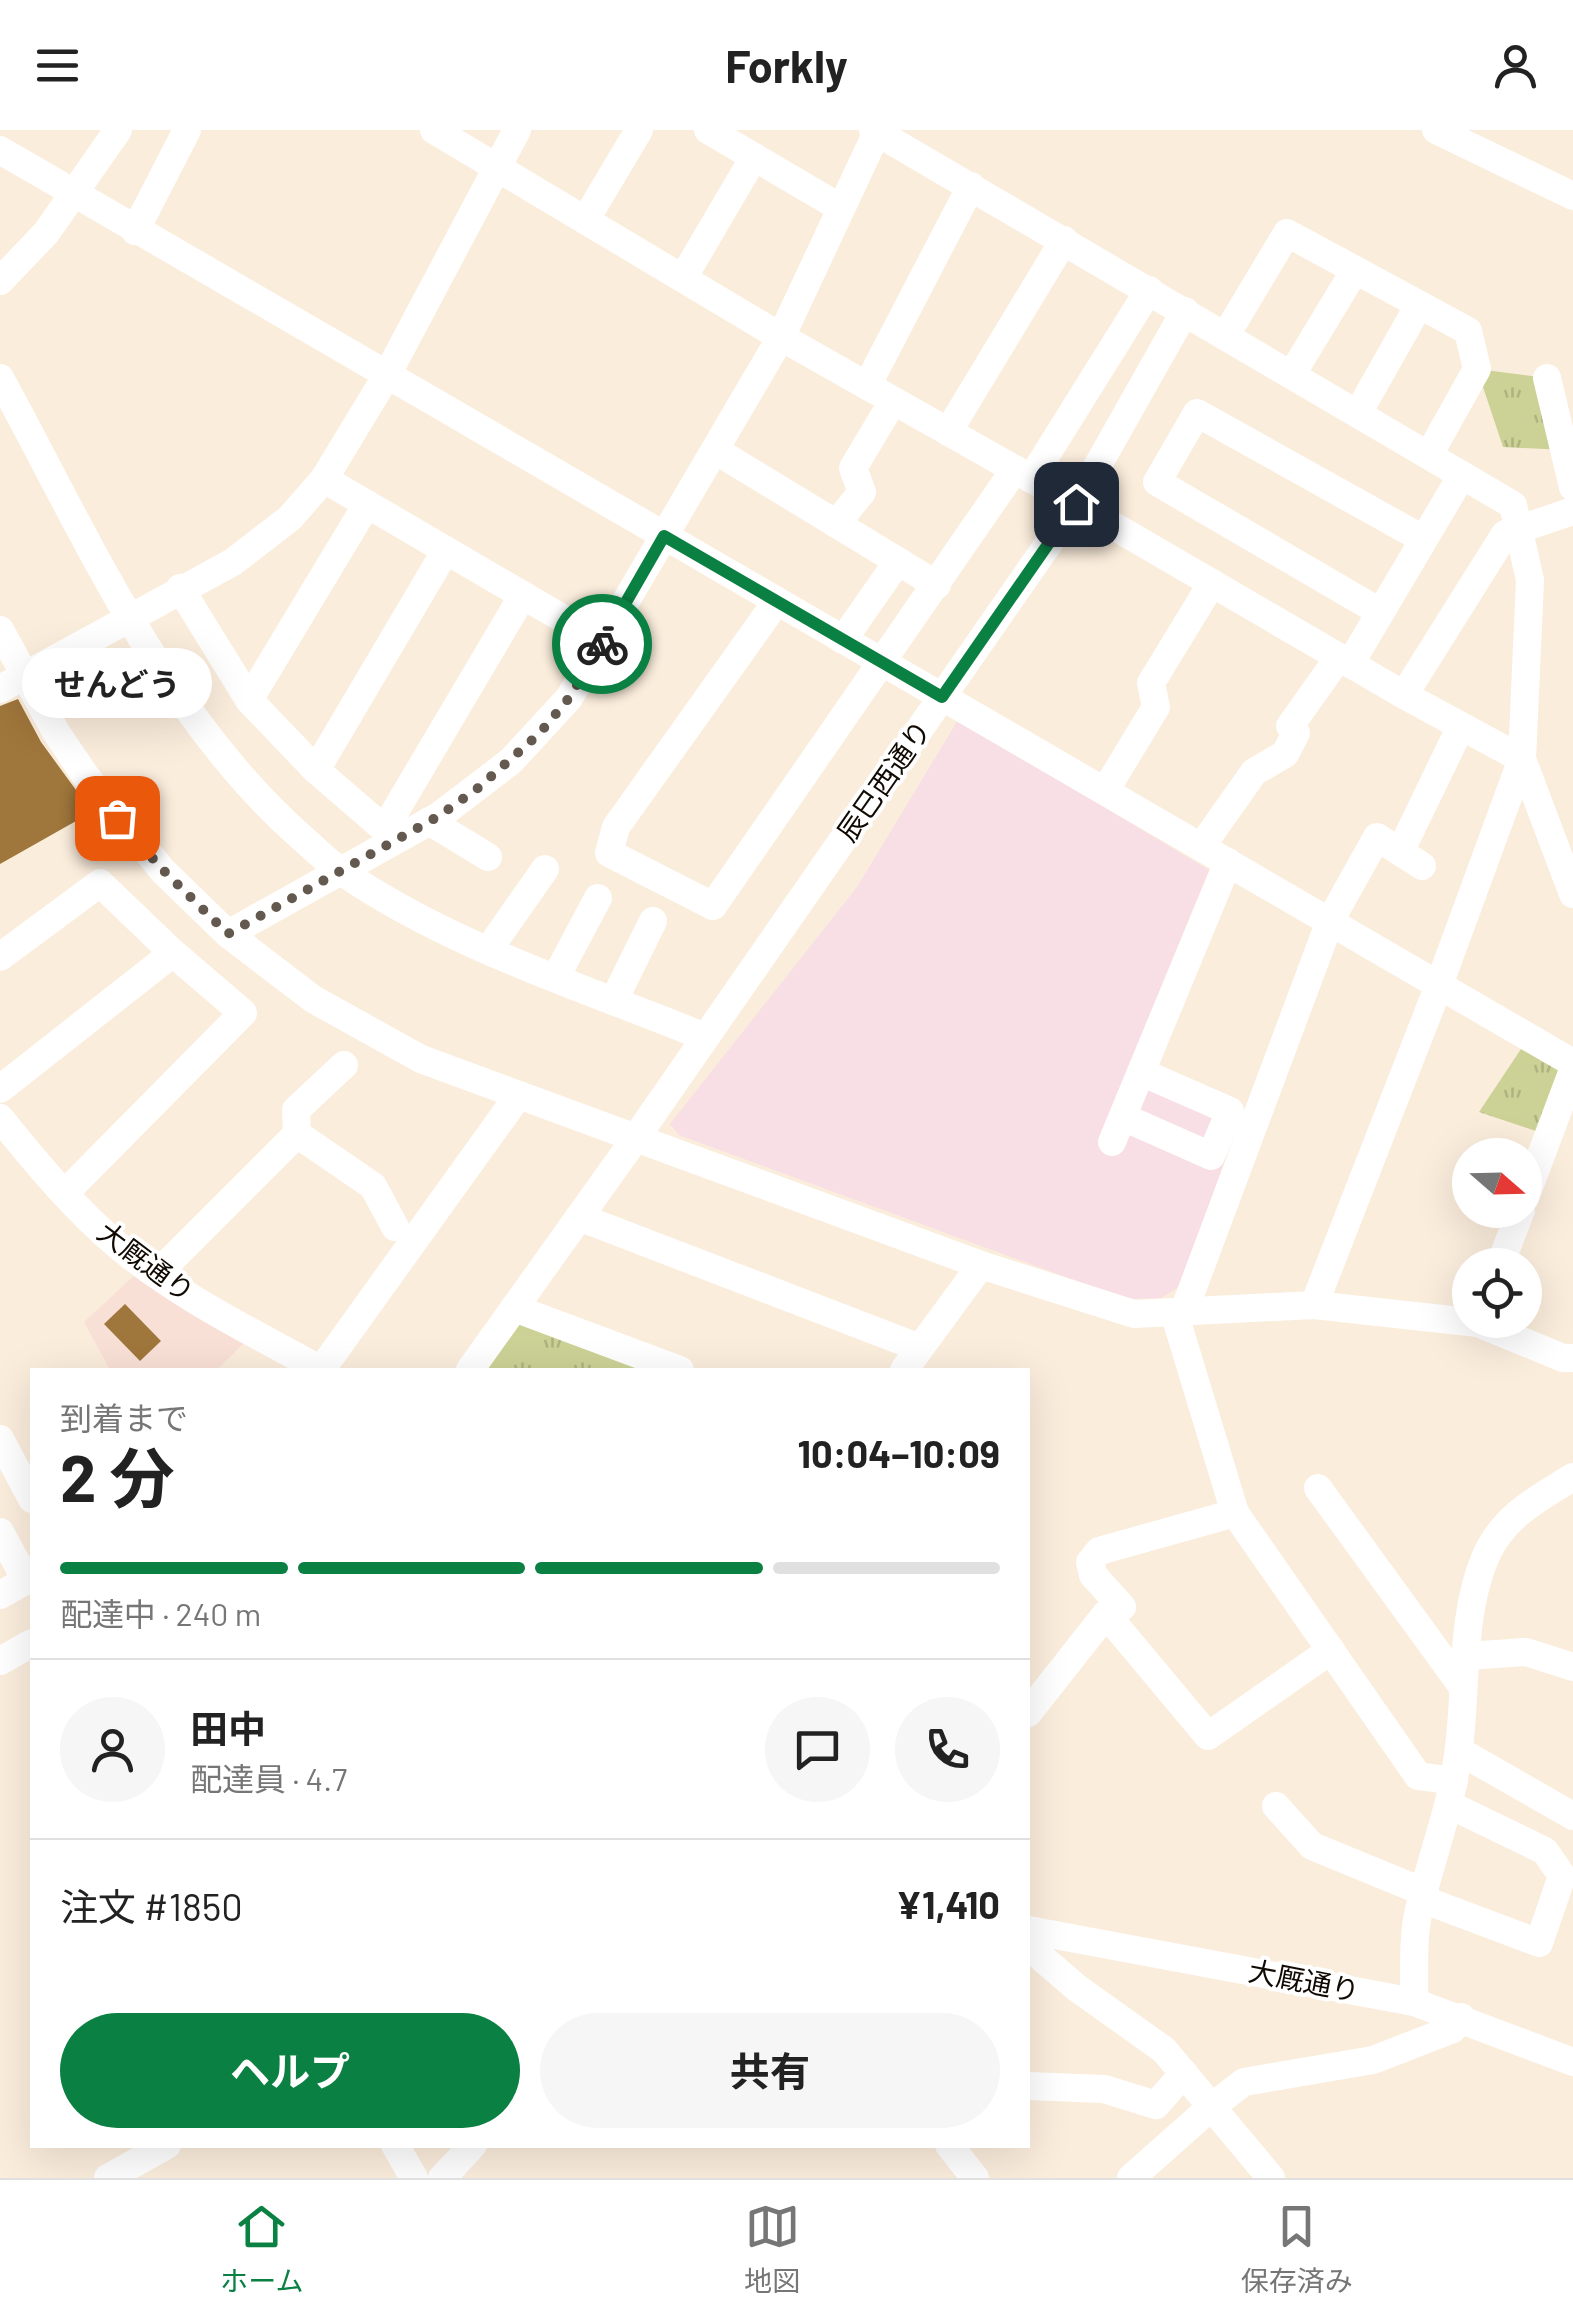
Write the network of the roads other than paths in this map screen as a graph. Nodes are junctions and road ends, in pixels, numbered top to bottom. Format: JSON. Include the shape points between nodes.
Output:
{"nodes":[{"id":1,"x":118,"y":130,"type":"edge"},
{"id":2,"x":186,"y":130,"type":"edge"},
{"id":3,"x":434,"y":130,"type":"edge"},
{"id":4,"x":518,"y":130,"type":"edge"},
{"id":5,"x":639,"y":130,"type":"edge"},
{"id":6,"x":708,"y":130,"type":"edge"},
{"id":7,"x":1436,"y":130,"type":"edge"},
{"id":8,"x":876,"y":131,"type":"edge"},
{"id":9,"x":0,"y":150,"type":"edge"},
{"id":10,"x":754,"y":157,"type":"junction"},
{"id":11,"x":498,"y":166,"type":"junction"},
{"id":12,"x":971,"y":186,"type":"junction"},
{"id":13,"x":75,"y":195,"type":"junction"},
{"id":14,"x":1573,"y":196,"type":"edge"},
{"id":15,"x":841,"y":208,"type":"junction"},
{"id":16,"x":586,"y":219,"type":"junction"},
{"id":17,"x":135,"y":231,"type":"junction"},
{"id":18,"x":1064,"y":240,"type":"junction"},
{"id":19,"x":1355,"y":270,"type":"junction"},
{"id":20,"x":684,"y":278,"type":"junction"},
{"id":21,"x":0,"y":281,"type":"edge"},
{"id":22,"x":1149,"y":290,"type":"junction"},
{"id":23,"x":1420,"y":304,"type":"junction"},
{"id":24,"x":1185,"y":311,"type":"junction"},
{"id":25,"x":1226,"y":335,"type":"junction"},
{"id":26,"x":780,"y":338,"type":"junction"},
{"id":27,"x":1292,"y":374,"type":"junction"},
{"id":28,"x":386,"y":375,"type":"junction"},
{"id":29,"x":0,"y":378,"type":"edge"},
{"id":30,"x":1547,"y":378,"type":"dead end"},
{"id":31,"x":867,"y":386,"type":"junction"},
{"id":32,"x":893,"y":401,"type":"junction"},
{"id":33,"x":1358,"y":413,"type":"junction"},
{"id":34,"x":948,"y":432,"type":"junction"},
{"id":35,"x":715,"y":450,"type":"junction"},
{"id":36,"x":1429,"y":455,"type":"junction"},
{"id":37,"x":1023,"y":474,"type":"junction"},
{"id":38,"x":1462,"y":474,"type":"junction"},
{"id":39,"x":324,"y":479,"type":"junction"},
{"id":40,"x":1573,"y":487,"type":"edge"},
{"id":41,"x":367,"y":504,"type":"junction"},
{"id":42,"x":1076,"y":504,"type":"junction"},
{"id":43,"x":1573,"y":511,"type":"edge"},
{"id":44,"x":836,"y":524,"type":"junction"},
{"id":45,"x":1518,"y":527,"type":"junction"},
{"id":46,"x":664,"y":536,"type":"junction"},
{"id":47,"x":1423,"y":539,"type":"junction"},
{"id":48,"x":446,"y":550,"type":"junction"},
{"id":49,"x":898,"y":561,"type":"junction"},
{"id":50,"x":1212,"y":584,"type":"junction"},
{"id":51,"x":937,"y":585,"type":"junction"},
{"id":52,"x":180,"y":588,"type":"junction"},
{"id":53,"x":523,"y":596,"type":"junction"},
{"id":54,"x":777,"y":601,"type":"junction"},
{"id":55,"x":1380,"y":612,"type":"junction"},
{"id":56,"x":130,"y":618,"type":"junction"},
{"id":57,"x":0,"y":630,"type":"edge"},
{"id":58,"x":844,"y":640,"type":"junction"},
{"id":59,"x":603,"y":642,"type":"junction"},
{"id":60,"x":1344,"y":660,"type":"junction"},
{"id":61,"x":884,"y":663,"type":"junction"},
{"id":62,"x":12,"y":683,"type":"edge"},
{"id":63,"x":1404,"y":695,"type":"junction"},
{"id":64,"x":942,"y":697,"type":"junction"},
{"id":65,"x":249,"y":700,"type":"junction"},
{"id":66,"x":1461,"y":726,"type":"junction"},
{"id":67,"x":1522,"y":759,"type":"junction"},
{"id":68,"x":316,"y":770,"type":"junction"},
{"id":69,"x":1105,"y":792,"type":"junction"},
{"id":70,"x":429,"y":821,"type":"junction"},
{"id":71,"x":390,"y":835,"type":"junction"},
{"id":72,"x":1201,"y":847,"type":"junction"},
{"id":73,"x":488,"y":857,"type":"dead end"},
{"id":74,"x":1228,"y":862,"type":"junction"},
{"id":75,"x":546,"y":869,"type":"dead end"},
{"id":76,"x":340,"y":870,"type":"junction"},
{"id":77,"x":1573,"y":894,"type":"edge"},
{"id":78,"x":598,"y":898,"type":"dead end"},
{"id":79,"x":652,"y":921,"type":"dead end"},
{"id":80,"x":1330,"y":922,"type":"junction"},
{"id":81,"x":228,"y":934,"type":"junction"},
{"id":82,"x":489,"y":949,"type":"junction"},
{"id":83,"x":174,"y":953,"type":"junction"},
{"id":84,"x":0,"y":957,"type":"edge"},
{"id":85,"x":556,"y":977,"type":"junction"},
{"id":86,"x":1439,"y":985,"type":"junction"},
{"id":87,"x":614,"y":1000,"type":"junction"},
{"id":88,"x":706,"y":1038,"type":"junction"},
{"id":89,"x":344,"y":1064,"type":"dead end"},
{"id":90,"x":1573,"y":1066,"type":"edge"},
{"id":91,"x":1141,"y":1072,"type":"junction"},
{"id":92,"x":0,"y":1089,"type":"edge"},
{"id":93,"x":518,"y":1096,"type":"junction"},
{"id":94,"x":0,"y":1118,"type":"edge"},
{"id":95,"x":297,"y":1134,"type":"junction"},
{"id":96,"x":635,"y":1139,"type":"junction"},
{"id":97,"x":1542,"y":1151,"type":"edge"},
{"id":98,"x":65,"y":1192,"type":"junction"},
{"id":99,"x":579,"y":1217,"type":"junction"},
{"id":100,"x":395,"y":1227,"type":"dead end"},
{"id":101,"x":980,"y":1264,"type":"junction"},
{"id":102,"x":157,"y":1274,"type":"junction"},
{"id":103,"x":1314,"y":1305,"type":"junction"},
{"id":104,"x":514,"y":1308,"type":"junction"},
{"id":105,"x":1179,"y":1312,"type":"junction"},
{"id":106,"x":1452,"y":1319,"type":"edge"},
{"id":107,"x":1516,"y":1338,"type":"edge"},
{"id":108,"x":1573,"y":1358,"type":"edge"},
{"id":109,"x":912,"y":1359,"type":"edge"},
{"id":110,"x":317,"y":1368,"type":"edge"},
{"id":111,"x":322,"y":1368,"type":"edge"},
{"id":112,"x":471,"y":1368,"type":"edge"},
{"id":113,"x":675,"y":1368,"type":"edge"},
{"id":114,"x":0,"y":1438,"type":"edge"},
{"id":115,"x":1573,"y":1477,"type":"edge"},
{"id":116,"x":1318,"y":1488,"type":"dead end"},
{"id":117,"x":30,"y":1495,"type":"edge"},
{"id":118,"x":1234,"y":1512,"type":"junction"},
{"id":119,"x":0,"y":1532,"type":"edge"},
{"id":120,"x":29,"y":1579,"type":"edge"},
{"id":121,"x":0,"y":1595,"type":"edge"},
{"id":122,"x":1122,"y":1608,"type":"dead end"},
{"id":123,"x":30,"y":1644,"type":"edge"},
{"id":124,"x":1330,"y":1650,"type":"junction"},
{"id":125,"x":1466,"y":1656,"type":"junction"},
{"id":126,"x":0,"y":1661,"type":"edge"},
{"id":127,"x":1573,"y":1668,"type":"edge"},
{"id":128,"x":1462,"y":1686,"type":"junction"},
{"id":129,"x":1030,"y":1709,"type":"edge"},
{"id":130,"x":1459,"y":1751,"type":"junction"},
{"id":131,"x":1452,"y":1793,"type":"junction"},
{"id":132,"x":1276,"y":1806,"type":"dead end"},
{"id":133,"x":1573,"y":1816,"type":"edge"},
{"id":134,"x":1423,"y":1896,"type":"junction"},
{"id":135,"x":1031,"y":1931,"type":"edge"},
{"id":136,"x":1414,"y":2002,"type":"junction"},
{"id":137,"x":1461,"y":2017,"type":"junction"},
{"id":138,"x":1527,"y":2044,"type":"junction"},
{"id":139,"x":1573,"y":2062,"type":"edge"},
{"id":140,"x":1184,"y":2073,"type":"junction"},
{"id":141,"x":1573,"y":2083,"type":"edge"},
{"id":142,"x":1030,"y":2086,"type":"edge"},
{"id":143,"x":1210,"y":2108,"type":"junction"},
{"id":144,"x":162,"y":2148,"type":"edge"},
{"id":145,"x":396,"y":2148,"type":"edge"},
{"id":146,"x":951,"y":2148,"type":"edge"},
{"id":147,"x":472,"y":2159,"type":"edge"},
{"id":148,"x":1269,"y":2177,"type":"edge"},
{"id":149,"x":108,"y":2178,"type":"edge"},
{"id":150,"x":414,"y":2178,"type":"edge"},
{"id":151,"x":442,"y":2178,"type":"edge"},
{"id":152,"x":974,"y":2178,"type":"edge"},
{"id":153,"x":1132,"y":2178,"type":"edge"}],
"edges":[{"from":1,"to":13,"type":"street"},
{"from":2,"to":17,"type":"street"},
{"from":3,"to":11,"type":"street"},
{"from":4,"to":11,"type":"street"},
{"from":5,"to":16,"type":"street"},
{"from":6,"to":10,"type":"street"},
{"from":7,"to":14,"type":"street"},
{"from":8,"to":12,"type":"street"},
{"from":8,"to":15,"type":"street"},
{"from":9,"to":13,"type":"street"},
{"from":10,"to":15,"type":"street"},
{"from":10,"to":20,"type":"street"},
{"from":11,"to":16,"type":"street"},
{"from":11,"to":28,"type":"street"},
{"from":12,"to":18,"type":"street"},
{"from":12,"to":31,"type":"street"},
{"from":13,"to":17,"type":"street"},
{"from":13,"to":21,"type":"street"},
{"from":15,"to":26,"type":"street"},
{"from":16,"to":20,"type":"street"},
{"from":17,"to":28,"type":"street"},
{"from":18,"to":22,"type":"street"},
{"from":18,"to":34,"type":"street"},
{"from":19,"to":23,"type":"street"},
{"from":19,"to":25,"type":"street","via":[[1286,232]]},
{"from":19,"to":27,"type":"street"},
{"from":20,"to":26,"type":"street"},
{"from":22,"to":24,"type":"street"},
{"from":22,"to":37,"type":"street"},
{"from":23,"to":33,"type":"street"},
{"from":23,"to":36,"type":"street","via":[[1468,331],[1477,369]]},
{"from":24,"to":25,"type":"street"},
{"from":24,"to":42,"type":"street","name":"辰巳西通り"},
{"from":25,"to":27,"type":"street"},
{"from":26,"to":31,"type":"street"},
{"from":26,"to":35,"type":"street"},
{"from":27,"to":33,"type":"street"},
{"from":28,"to":39,"type":"street"},
{"from":28,"to":46,"type":"street"},
{"from":29,"to":56,"type":"street"},
{"from":30,"to":40,"type":"street"},
{"from":31,"to":32,"type":"street"},
{"from":32,"to":34,"type":"street"},
{"from":32,"to":44,"type":"street","via":[[853,468],[862,492]]},
{"from":33,"to":36,"type":"street"},
{"from":34,"to":37,"type":"street"},
{"from":35,"to":44,"type":"street"},
{"from":35,"to":46,"type":"street"},
{"from":36,"to":38,"type":"street"},
{"from":37,"to":42,"type":"street"},
{"from":37,"to":51,"type":"street"},
{"from":38,"to":45,"type":"street","via":[[1513,505]]},
{"from":38,"to":47,"type":"street"},
{"from":39,"to":41,"type":"street"},
{"from":39,"to":52,"type":"street","via":[[254,549]]},
{"from":41,"to":48,"type":"street"},
{"from":41,"to":65,"type":"street"},
{"from":42,"to":50,"type":"street"},
{"from":42,"to":64,"type":"street","name":"辰巳西通り"},
{"from":43,"to":45,"type":"street"},
{"from":44,"to":49,"type":"street"},
{"from":45,"to":63,"type":"street","via":[[1505,534]]},
{"from":45,"to":67,"type":"street","via":[[1530,580]]},
{"from":46,"to":54,"type":"street"},
{"from":46,"to":59,"type":"street"},
{"from":47,"to":55,"type":"street"},
{"from":47,"to":55,"type":"street","via":[[1197,413],[1157,482]]},
{"from":48,"to":53,"type":"street"},
{"from":48,"to":68,"type":"street"},
{"from":49,"to":51,"type":"street"},
{"from":49,"to":58,"type":"street"},
{"from":50,"to":60,"type":"street"},
{"from":50,"to":69,"type":"street","via":[[1151,683],[1156,707]]},
{"from":51,"to":61,"type":"street"},
{"from":52,"to":56,"type":"street"},
{"from":52,"to":65,"type":"street"},
{"from":53,"to":59,"type":"street"},
{"from":53,"to":71,"type":"street"},
{"from":54,"to":58,"type":"street"},
{"from":54,"to":61,"type":"street","via":[[616,827],[609,853],[712,906]]},
{"from":55,"to":60,"type":"street"},
{"from":56,"to":62,"type":"street"},
{"from":56,"to":76,"type":"street","via":[[221,756]]},
{"from":57,"to":62,"type":"street"},
{"from":58,"to":61,"type":"street"},
{"from":59,"to":70,"type":"street","via":[[539,734]]},
{"from":60,"to":63,"type":"street"},
{"from":60,"to":72,"type":"street","via":[[1290,726],[1296,732],[1285,754],[1254,772]]},
{"from":61,"to":64,"type":"street"},
{"from":62,"to":81,"type":"street","via":[[117,818]]},
{"from":63,"to":66,"type":"street"},
{"from":64,"to":69,"type":"street"},
{"from":64,"to":88,"type":"street","name":"辰巳西通り"},
{"from":65,"to":68,"type":"street"},
{"from":66,"to":67,"type":"street"},
{"from":66,"to":80,"type":"street","via":[[1411,858],[1377,837]]},
{"from":67,"to":77,"type":"street"},
{"from":67,"to":86,"type":"street"},
{"from":68,"to":71,"type":"street"},
{"from":69,"to":72,"type":"street"},
{"from":70,"to":71,"type":"street"},
{"from":70,"to":73,"type":"street"},
{"from":71,"to":76,"type":"street"},
{"from":72,"to":74,"type":"street"},
{"from":74,"to":80,"type":"street"},
{"from":74,"to":91,"type":"street"},
{"from":75,"to":82,"type":"street"},
{"from":76,"to":81,"type":"street"},
{"from":76,"to":82,"type":"street","via":[[436,928]]},
{"from":78,"to":85,"type":"street"},
{"from":79,"to":87,"type":"street"},
{"from":80,"to":86,"type":"street"},
{"from":80,"to":105,"type":"street"},
{"from":81,"to":93,"type":"street","via":[[313,999],[386,1042]]},
{"from":82,"to":85,"type":"street"},
{"from":83,"to":84,"type":"street","via":[[100,884]]},
{"from":83,"to":92,"type":"street"},
{"from":83,"to":98,"type":"street","via":[[243,1013]]},
{"from":85,"to":87,"type":"street"},
{"from":86,"to":90,"type":"street"},
{"from":86,"to":103,"type":"street"},
{"from":87,"to":88,"type":"street"},
{"from":88,"to":96,"type":"street","name":"辰巳西通り"},
{"from":89,"to":95,"type":"street","via":[[296,1110]]},
{"from":90,"to":97,"type":"street"},
{"from":91,"to":91,"type":"street","via":[[1117,1130],[1211,1156],[1230,1111]]},
{"from":93,"to":96,"type":"street"},
{"from":93,"to":111,"type":"street"},
{"from":94,"to":98,"type":"street","name":"大厩通り"},
{"from":95,"to":100,"type":"street","via":[[373,1186]]},
{"from":95,"to":102,"type":"street"},
{"from":96,"to":99,"type":"street","name":"辰巳西通り"},
{"from":96,"to":101,"type":"street"},
{"from":98,"to":102,"type":"street","name":"大厩通り"},
{"from":99,"to":104,"type":"street","name":"辰巳西通り"},
{"from":99,"to":109,"type":"street"},
{"from":101,"to":105,"type":"street","via":[[1134,1314]]},
{"from":101,"to":109,"type":"street"},
{"from":102,"to":110,"type":"street","name":"大厩通り"},
{"from":103,"to":105,"type":"street"},
{"from":103,"to":106,"type":"street"},
{"from":104,"to":112,"type":"street","name":"辰巳西通り"},
{"from":104,"to":113,"type":"street"},
{"from":105,"to":118,"type":"street"},
{"from":107,"to":108,"type":"street"},
{"from":114,"to":117,"type":"street"},
{"from":115,"to":125,"type":"street","via":[[1520,1510],[1485,1558]]},
{"from":116,"to":128,"type":"street"},
{"from":118,"to":122,"type":"street","via":[[1100,1550],[1090,1562],[1093,1575]]},
{"from":118,"to":124,"type":"street"},
{"from":119,"to":120,"type":"street"},
{"from":120,"to":121,"type":"street"},
{"from":123,"to":126,"type":"street"},
{"from":124,"to":129,"type":"street","via":[[1208,1736],[1106,1614]]},
{"from":124,"to":131,"type":"street","via":[[1418,1776]]},
{"from":125,"to":127,"type":"street","via":[[1526,1652]]},
{"from":125,"to":128,"type":"street"},
{"from":128,"to":130,"type":"street"},
{"from":130,"to":131,"type":"street"},
{"from":130,"to":133,"type":"street"},
{"from":131,"to":134,"type":"street"},
{"from":131,"to":134,"type":"street","via":[[1546,1851],[1562,1876],[1539,1943]]},
{"from":132,"to":134,"type":"street","via":[[1312,1846]]},
{"from":134,"to":136,"type":"street"},
{"from":135,"to":136,"type":"street","name":"大厩通り"},
{"from":135,"to":140,"type":"street","via":[[1042,1958],[1164,2050]]},
{"from":136,"to":137,"type":"street","name":"大厩通り"},
{"from":137,"to":138,"type":"street","name":"大厩通り"},
{"from":137,"to":143,"type":"street","via":[[1453,2030],[1374,2060],[1244,2082]]},
{"from":138,"to":139,"type":"street","name":"大厩通り"},
{"from":138,"to":141,"type":"street"},
{"from":140,"to":142,"type":"street","via":[[1156,2105],[1104,2088]]},
{"from":140,"to":143,"type":"street"},
{"from":143,"to":148,"type":"street"},
{"from":143,"to":153,"type":"street"},
{"from":144,"to":149,"type":"street"},
{"from":145,"to":150,"type":"street"},
{"from":146,"to":152,"type":"street"},
{"from":147,"to":151,"type":"street"}]}
